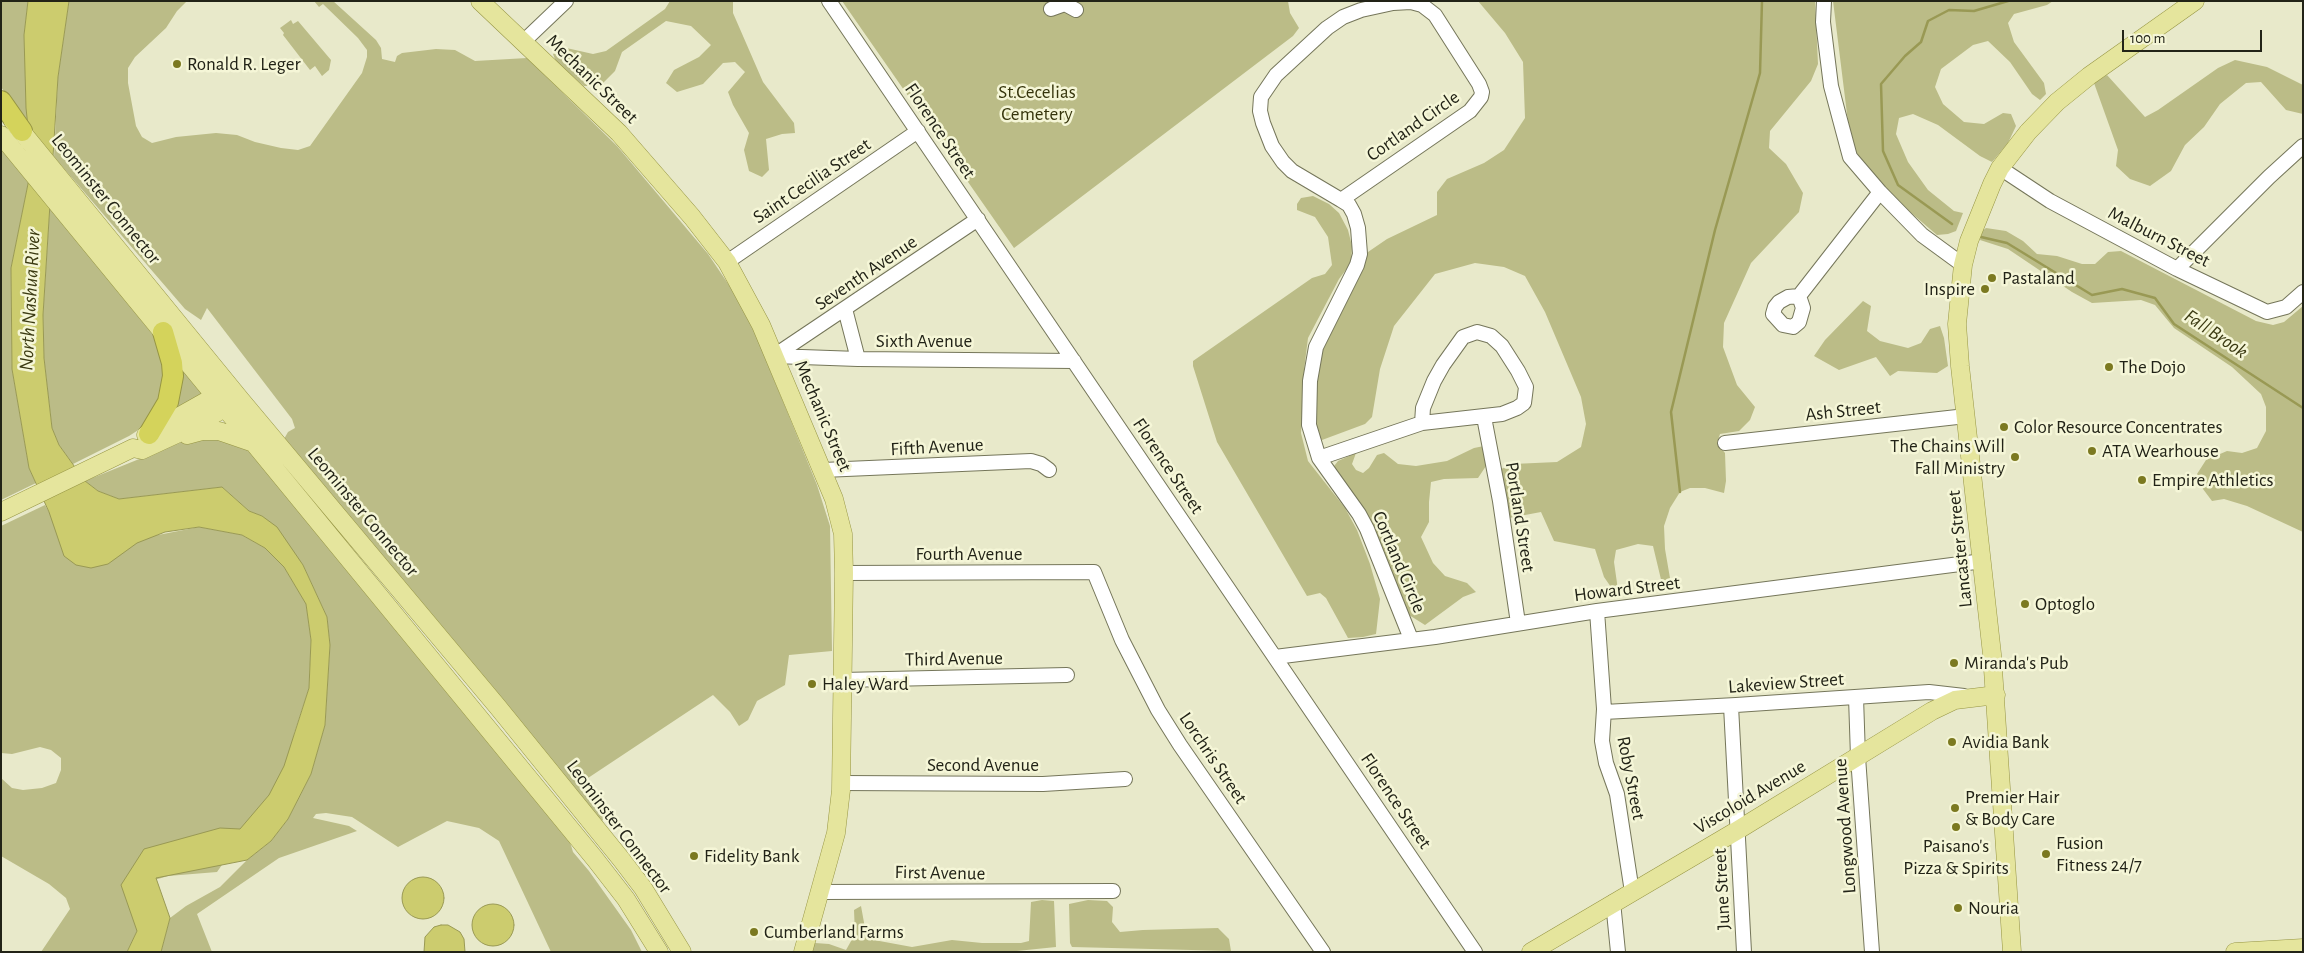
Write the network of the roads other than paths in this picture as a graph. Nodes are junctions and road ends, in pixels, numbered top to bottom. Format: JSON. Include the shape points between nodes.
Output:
{"nodes":[{"id":1,"x":480,"y":1,"type":"edge"},
{"id":2,"x":566,"y":1,"type":"edge"},
{"id":3,"x":829,"y":1,"type":"edge"},
{"id":4,"x":1824,"y":1,"type":"edge"},
{"id":5,"x":2195,"y":1,"type":"edge"},
{"id":6,"x":1051,"y":8,"type":"dead end"},
{"id":7,"x":1076,"y":10,"type":"dead end"},
{"id":8,"x":523,"y":42,"type":"junction"},
{"id":9,"x":1,"y":101,"type":"edge"},
{"id":10,"x":1,"y":107,"type":"edge"},
{"id":11,"x":22,"y":131,"type":"junction"},
{"id":12,"x":918,"y":131,"type":"junction"},
{"id":13,"x":1,"y":135,"type":"edge"},
{"id":14,"x":2303,"y":146,"type":"edge"},
{"id":15,"x":2000,"y":168,"type":"junction"},
{"id":16,"x":1880,"y":192,"type":"junction"},
{"id":17,"x":1341,"y":200,"type":"junction"},
{"id":18,"x":978,"y":220,"type":"junction"},
{"id":19,"x":727,"y":262,"type":"junction"},
{"id":20,"x":1963,"y":265,"type":"junction"},
{"id":21,"x":2177,"y":269,"type":"junction"},
{"id":22,"x":2303,"y":292,"type":"edge"},
{"id":23,"x":1799,"y":296,"type":"dead end"},
{"id":24,"x":845,"y":310,"type":"junction"},
{"id":25,"x":163,"y":332,"type":"junction"},
{"id":26,"x":774,"y":356,"type":"junction"},
{"id":27,"x":858,"y":360,"type":"junction"},
{"id":28,"x":1074,"y":361,"type":"junction"},
{"id":29,"x":228,"y":397,"type":"junction"},
{"id":30,"x":1966,"y":416,"type":"junction"},
{"id":31,"x":1484,"y":417,"type":"junction"},
{"id":32,"x":1422,"y":423,"type":"junction"},
{"id":33,"x":1725,"y":443,"type":"dead end"},
{"id":34,"x":141,"y":444,"type":"junction"},
{"id":35,"x":254,"y":444,"type":"junction"},
{"id":36,"x":1319,"y":458,"type":"junction"},
{"id":37,"x":823,"y":470,"type":"junction"},
{"id":38,"x":1050,"y":470,"type":"dead end"},
{"id":39,"x":9,"y":509,"type":"edge"},
{"id":40,"x":1983,"y":561,"type":"junction"},
{"id":41,"x":1094,"y":572,"type":"joint"},
{"id":42,"x":844,"y":573,"type":"junction"},
{"id":43,"x":1597,"y":611,"type":"junction"},
{"id":44,"x":1518,"y":623,"type":"junction"},
{"id":45,"x":1411,"y":639,"type":"junction"},
{"id":46,"x":1275,"y":656,"type":"junction"},
{"id":47,"x":1067,"y":675,"type":"dead end"},
{"id":48,"x":842,"y":680,"type":"junction"},
{"id":49,"x":1996,"y":695,"type":"junction"},
{"id":50,"x":1856,"y":697,"type":"junction"},
{"id":51,"x":1970,"y":697,"type":"junction"},
{"id":52,"x":1731,"y":706,"type":"junction"},
{"id":53,"x":1604,"y":712,"type":"junction"},
{"id":54,"x":1858,"y":757,"type":"junction"},
{"id":55,"x":1125,"y":779,"type":"dead end"},
{"id":56,"x":841,"y":783,"type":"junction"},
{"id":57,"x":1738,"y":830,"type":"junction"},
{"id":58,"x":1113,"y":891,"type":"dead end"},
{"id":59,"x":820,"y":892,"type":"junction"},
{"id":60,"x":1632,"y":892,"type":"junction"},
{"id":61,"x":1613,"y":902,"type":"junction"},
{"id":62,"x":2303,"y":948,"type":"edge"},
{"id":63,"x":658,"y":952,"type":"edge"},
{"id":64,"x":682,"y":952,"type":"edge"},
{"id":65,"x":803,"y":952,"type":"edge"},
{"id":66,"x":1323,"y":952,"type":"edge"},
{"id":67,"x":1475,"y":952,"type":"edge"},
{"id":68,"x":1531,"y":952,"type":"edge"},
{"id":69,"x":1618,"y":952,"type":"edge"},
{"id":70,"x":1744,"y":952,"type":"edge"},
{"id":71,"x":1872,"y":952,"type":"edge"},
{"id":72,"x":2012,"y":952,"type":"edge"},
{"id":73,"x":2236,"y":952,"type":"edge"}],
"edges":[{"from":1,"to":8,"type":"main road","name":"Mechanic Street"},
{"from":2,"to":8,"type":"street"},
{"from":3,"to":12,"type":"street","name":"Florence Street"},
{"from":4,"to":16,"type":"street","via":[[1823,22],[1831,86],[1850,157]]},
{"from":5,"to":15,"type":"main road","name":"Lancaster Street","via":[[2068,93],[2028,132]]},
{"from":6,"to":7,"type":"street","via":[[1065,4]]},
{"from":8,"to":19,"type":"main road","name":"Mechanic Street","via":[[619,133]]},
{"from":9,"to":11,"type":"highway"},
{"from":10,"to":11,"type":"main road","name":"Leominster Connector"},
{"from":11,"to":29,"type":"main road","name":"Leominster Connector","via":[[81,202]]},
{"from":12,"to":18,"type":"street","name":"Florence Street"},
{"from":12,"to":19,"type":"street","name":"Saint Cecilia Street"},
{"from":13,"to":25,"type":"main road","name":"Leominster Connector"},
{"from":14,"to":21,"type":"street"},
{"from":15,"to":20,"type":"main road","name":"Lancaster Street","via":[[1977,221]]},
{"from":15,"to":21,"type":"street","name":"Malburn Street","via":[[2050,201]]},
{"from":16,"to":20,"type":"street","via":[[1922,235]]},
{"from":16,"to":23,"type":"street"},
{"from":17,"to":17,"type":"street","name":"Cortland Circle","via":[[1470,112],[1481,97],[1479,84],[1450,38],[1435,15],[1422,5],[1392,3],[1344,17],[1327,28],[1276,75],[1261,97],[1262,123],[1283,162],[1292,171]]},
{"from":17,"to":36,"type":"street","name":"Cortland Circle","via":[[1354,214],[1360,254],[1313,358],[1309,425]]},
{"from":18,"to":24,"type":"street","name":"Seventh Avenue"},
{"from":18,"to":28,"type":"street","name":"Florence Street"},
{"from":19,"to":26,"type":"main road","name":"Mechanic Street","via":[[762,325]]},
{"from":20,"to":30,"type":"main road","name":"Lancaster Street","via":[[1957,324]]},
{"from":21,"to":22,"type":"street","name":"Malburn Street","via":[[2267,312],[2286,307]]},
{"from":24,"to":26,"type":"street","name":"Seventh Avenue"},
{"from":24,"to":27,"type":"street"},
{"from":25,"to":29,"type":"main road","name":"Leominster Connector"},
{"from":25,"to":34,"type":"highway","via":[[173,376],[168,402]]},
{"from":26,"to":27,"type":"street","name":"Sixth Avenue"},
{"from":26,"to":37,"type":"main road","name":"Mechanic Street"},
{"from":27,"to":28,"type":"street","name":"Sixth Avenue"},
{"from":28,"to":46,"type":"street","name":"Florence Street"},
{"from":29,"to":34,"type":"main road"},
{"from":29,"to":35,"type":"main road","name":"Leominster Connector"},
{"from":29,"to":64,"type":"main road","name":"Leominster Connector","via":[[497,706],[643,888]]},
{"from":30,"to":33,"type":"street","name":"Ash Street"},
{"from":30,"to":40,"type":"main road","name":"Lancaster Street"},
{"from":31,"to":32,"type":"street"},
{"from":31,"to":32,"type":"street","via":[[1517,408],[1524,402],[1526,392],[1518,371],[1502,346],[1491,336],[1477,332],[1463,337],[1442,365],[1423,408]]},
{"from":31,"to":44,"type":"street","name":"Portland Street"},
{"from":32,"to":36,"type":"street"},
{"from":34,"to":35,"type":"main road","via":[[156,448],[193,433],[210,430],[227,432]]},
{"from":34,"to":39,"type":"main road"},
{"from":35,"to":63,"type":"main road","name":"Leominster Connector","via":[[595,859],[630,906]]},
{"from":36,"to":45,"type":"street","name":"Cortland Circle","via":[[1359,514]]},
{"from":37,"to":38,"type":"street","name":"Fifth Avenue","via":[[1032,461]]},
{"from":37,"to":42,"type":"main road","name":"Mechanic Street","via":[[840,517]]},
{"from":40,"to":43,"type":"street","name":"Howard Street"},
{"from":40,"to":49,"type":"main road","name":"Lancaster Street"},
{"from":41,"to":42,"type":"street","name":"Fourth Avenue"},
{"from":41,"to":66,"type":"street","name":"Lorchris Street","via":[[1122,640],[1158,710]]},
{"from":42,"to":48,"type":"main road","name":"Mechanic Street"},
{"from":43,"to":44,"type":"street","name":"Howard Street"},
{"from":43,"to":53,"type":"street","name":"Roby Street"},
{"from":44,"to":45,"type":"street","name":"Howard Street"},
{"from":45,"to":46,"type":"street","name":"Howard Street"},
{"from":46,"to":67,"type":"street","name":"Florence Street"},
{"from":47,"to":48,"type":"street","name":"Third Avenue"},
{"from":48,"to":56,"type":"main road","name":"Mechanic Street"},
{"from":49,"to":51,"type":"main road","name":"Viscoloid Avenue"},
{"from":49,"to":72,"type":"main road","name":"Lancaster Street"},
{"from":50,"to":51,"type":"street","name":"Lakeview Street","via":[[1929,692]]},
{"from":50,"to":52,"type":"street","name":"Lakeview Street"},
{"from":50,"to":54,"type":"street","name":"Longwood Avenue"},
{"from":51,"to":54,"type":"main road","name":"Viscoloid Avenue","via":[[1938,708]]},
{"from":52,"to":53,"type":"street","name":"Lakeview Street"},
{"from":52,"to":57,"type":"street","name":"June Street"},
{"from":53,"to":60,"type":"street","name":"Roby Street","via":[[1602,741],[1617,794]]},
{"from":54,"to":57,"type":"main road","name":"Viscoloid Avenue"},
{"from":54,"to":71,"type":"street","name":"Longwood Avenue"},
{"from":55,"to":56,"type":"street","name":"Second Avenue","via":[[1043,784]]},
{"from":56,"to":59,"type":"main road","name":"Mechanic Street","via":[[838,823]]},
{"from":57,"to":60,"type":"main road","name":"Viscoloid Avenue"},
{"from":57,"to":70,"type":"street","name":"June Street"},
{"from":58,"to":59,"type":"street","name":"First Avenue"},
{"from":59,"to":65,"type":"main road","name":"Mechanic Street"},
{"from":60,"to":61,"type":"main road","name":"Viscoloid Avenue"},
{"from":61,"to":68,"type":"main road","name":"Viscoloid Avenue"},
{"from":61,"to":69,"type":"street"},
{"from":62,"to":73,"type":"main road"}]}
